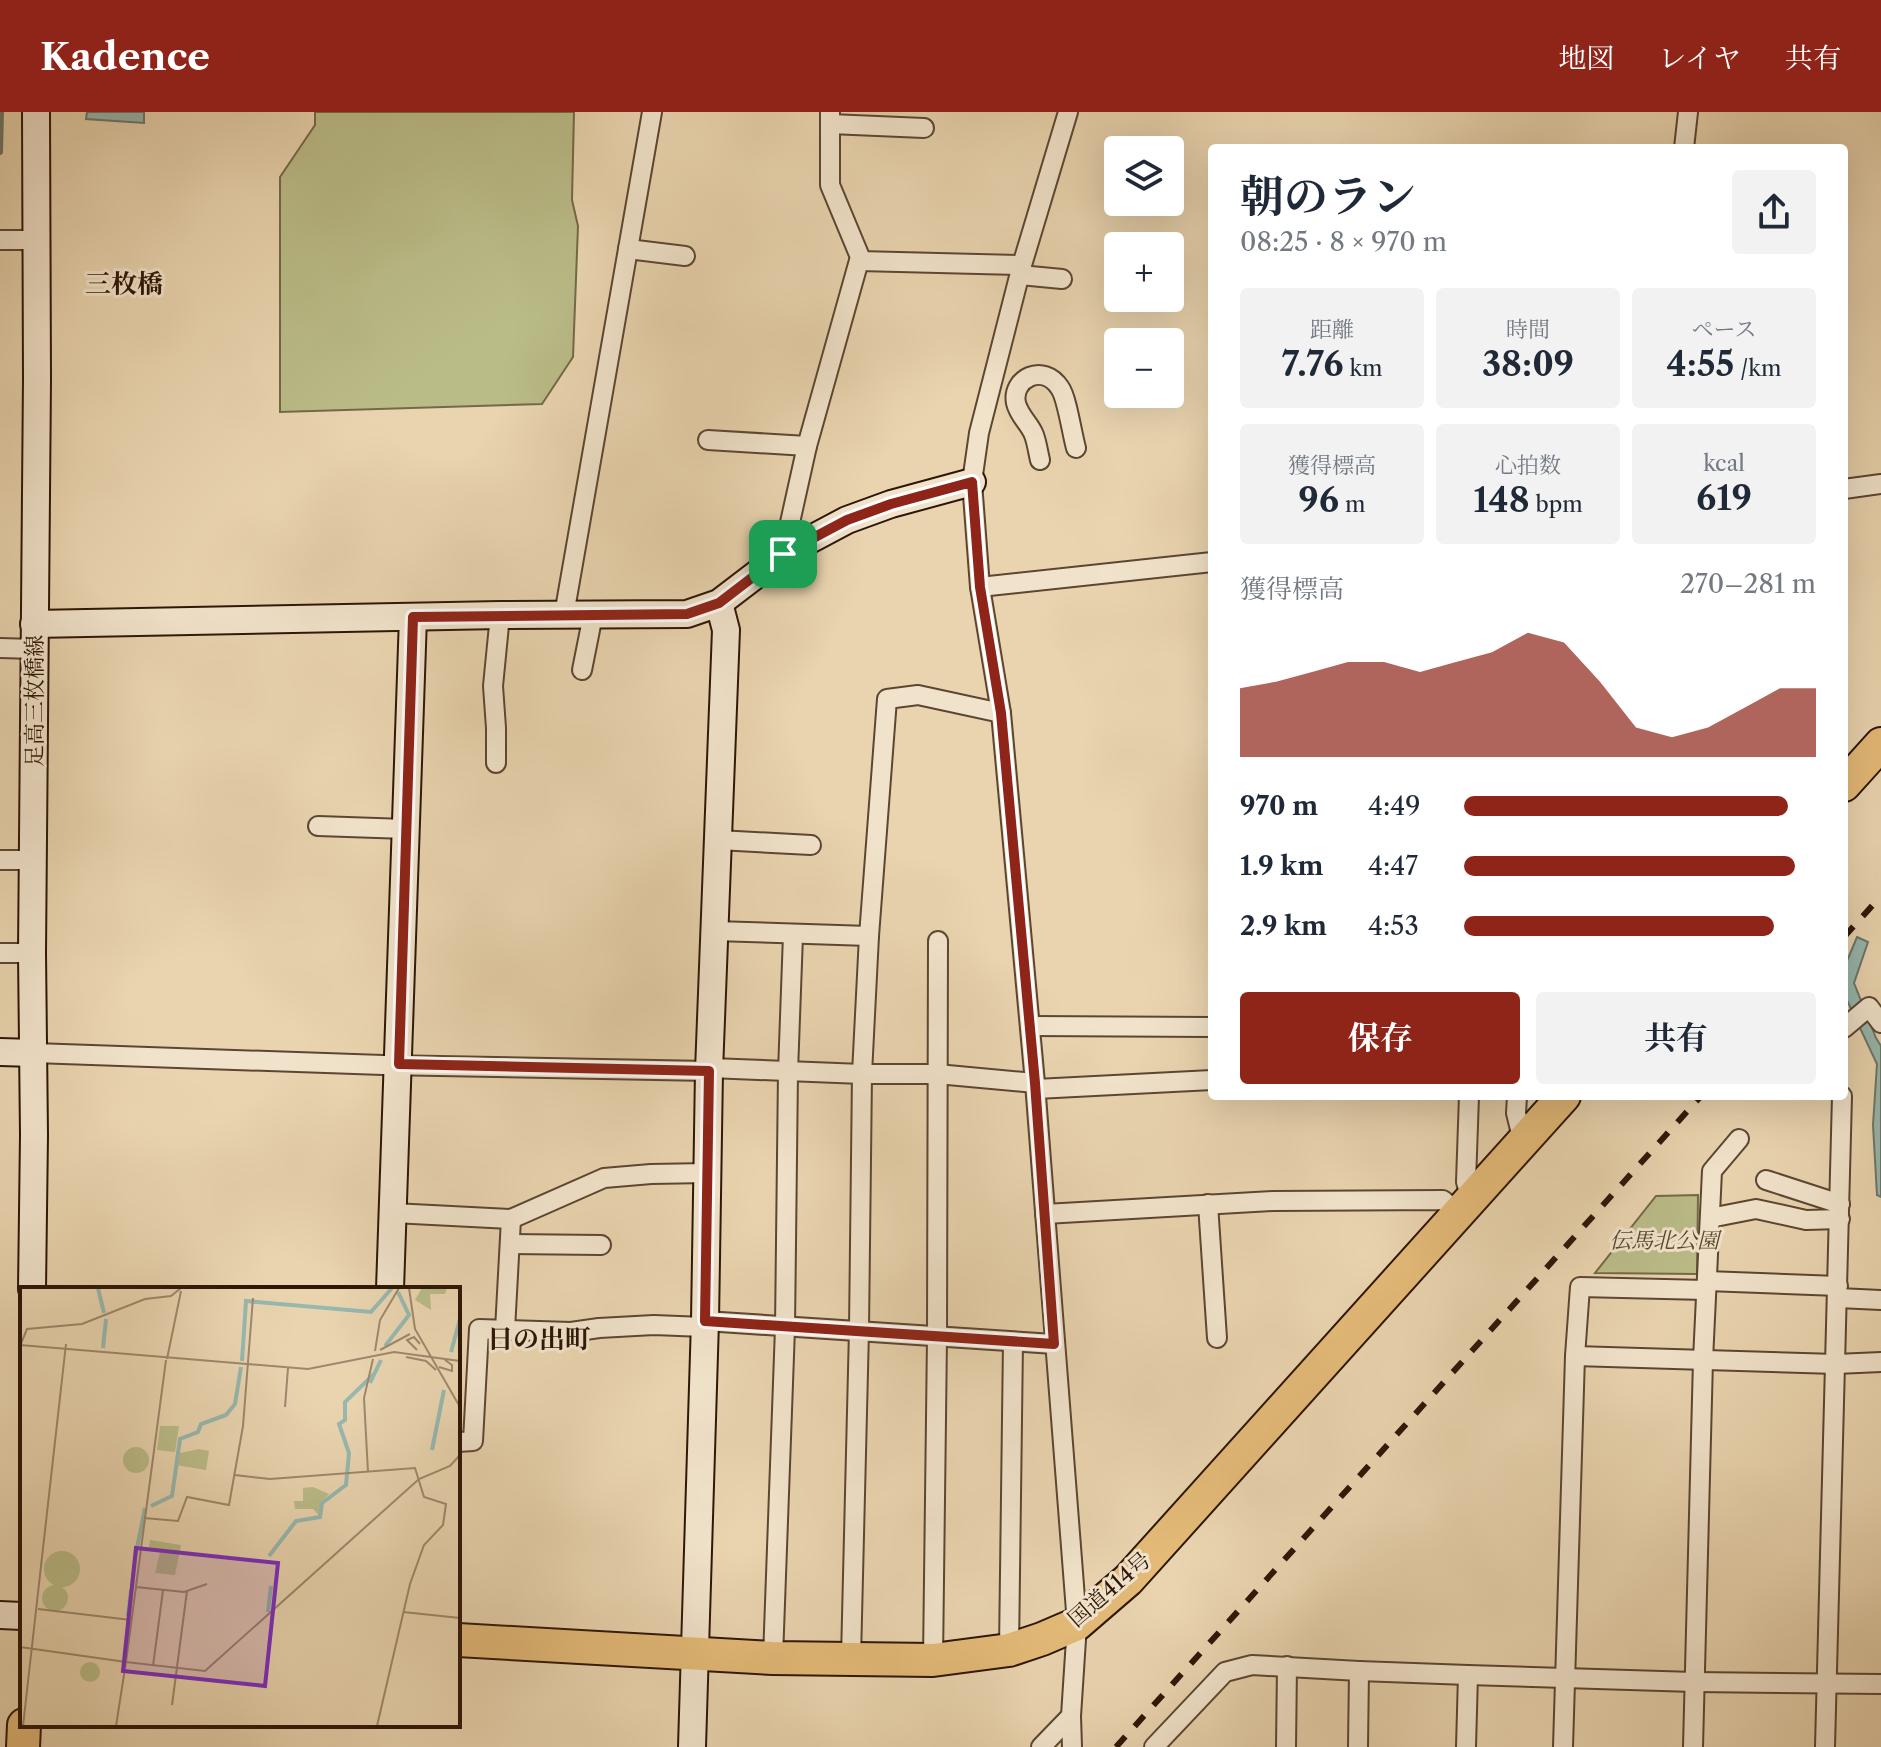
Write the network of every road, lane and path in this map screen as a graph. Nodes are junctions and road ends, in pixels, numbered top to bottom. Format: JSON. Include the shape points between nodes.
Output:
{"nodes":[{"id":1,"x":36,"y":112,"type":"edge"},
{"id":2,"x":652,"y":112,"type":"edge"},
{"id":3,"x":1068,"y":112,"type":"edge"},
{"id":4,"x":1688,"y":112,"type":"edge"},
{"id":5,"x":830,"y":118,"type":"edge"},
{"id":6,"x":924,"y":128,"type":"dead end"},
{"id":7,"x":1684,"y":144,"type":"edge"},
{"id":8,"x":0,"y":240,"type":"edge"},
{"id":9,"x":35,"y":240,"type":"junction"},
{"id":10,"x":628,"y":249,"type":"junction"},
{"id":11,"x":685,"y":256,"type":"dead end"},
{"id":12,"x":859,"y":261,"type":"junction"},
{"id":13,"x":1021,"y":270,"type":"junction"},
{"id":14,"x":1062,"y":279,"type":"dead end"},
{"id":15,"x":708,"y":440,"type":"dead end"},
{"id":16,"x":807,"y":446,"type":"junction"},
{"id":17,"x":1076,"y":448,"type":"dead end"},
{"id":18,"x":1040,"y":460,"type":"dead end"},
{"id":19,"x":972,"y":482,"type":"junction"},
{"id":20,"x":1881,"y":484,"type":"edge"},
{"id":21,"x":1848,"y":488,"type":"edge"},
{"id":22,"x":783,"y":554,"type":"junction"},
{"id":23,"x":1208,"y":562,"type":"edge"},
{"id":24,"x":980,"y":587,"type":"junction"},
{"id":25,"x":719,"y":603,"type":"junction"},
{"id":26,"x":500,"y":615,"type":"junction"},
{"id":27,"x":564,"y":615,"type":"junction"},
{"id":28,"x":593,"y":615,"type":"junction"},
{"id":29,"x":413,"y":617,"type":"junction"},
{"id":30,"x":34,"y":636,"type":"junction"},
{"id":31,"x":0,"y":648,"type":"edge"},
{"id":32,"x":582,"y":670,"type":"dead end"},
{"id":33,"x":1001,"y":713,"type":"junction"},
{"id":34,"x":1881,"y":744,"type":"edge"},
{"id":35,"x":496,"y":763,"type":"dead end"},
{"id":36,"x":1848,"y":781,"type":"edge"},
{"id":37,"x":318,"y":826,"type":"dead end"},
{"id":38,"x":406,"y":829,"type":"junction"},
{"id":39,"x":718,"y":840,"type":"junction"},
{"id":40,"x":811,"y":845,"type":"dead end"},
{"id":41,"x":0,"y":860,"type":"edge"},
{"id":42,"x":32,"y":860,"type":"junction"},
{"id":43,"x":714,"y":931,"type":"junction"},
{"id":44,"x":793,"y":935,"type":"junction"},
{"id":45,"x":869,"y":936,"type":"junction"},
{"id":46,"x":938,"y":941,"type":"dead end"},
{"id":47,"x":0,"y":953,"type":"edge"},
{"id":48,"x":32,"y":953,"type":"junction"},
{"id":49,"x":1881,"y":1023,"type":"edge"},
{"id":50,"x":1848,"y":1025,"type":"edge"},
{"id":51,"x":1030,"y":1026,"type":"junction"},
{"id":52,"x":1208,"y":1027,"type":"edge"},
{"id":53,"x":0,"y":1052,"type":"edge"},
{"id":54,"x":34,"y":1053,"type":"junction"},
{"id":55,"x":399,"y":1064,"type":"junction"},
{"id":56,"x":709,"y":1070,"type":"junction"},
{"id":57,"x":788,"y":1072,"type":"junction"},
{"id":58,"x":862,"y":1074,"type":"junction"},
{"id":59,"x":937,"y":1074,"type":"junction"},
{"id":60,"x":1208,"y":1080,"type":"edge"},
{"id":61,"x":1036,"y":1086,"type":"junction"},
{"id":62,"x":1469,"y":1100,"type":"edge"},
{"id":63,"x":1517,"y":1100,"type":"edge"},
{"id":64,"x":1560,"y":1100,"type":"edge"},
{"id":65,"x":1842,"y":1100,"type":"edge"},
{"id":66,"x":1739,"y":1139,"type":"dead end"},
{"id":67,"x":1523,"y":1142,"type":"junction"},
{"id":68,"x":707,"y":1173,"type":"junction"},
{"id":69,"x":1766,"y":1180,"type":"dead end"},
{"id":70,"x":1208,"y":1204,"type":"junction"},
{"id":71,"x":1464,"y":1206,"type":"junction"},
{"id":72,"x":1840,"y":1212,"type":"junction"},
{"id":73,"x":393,"y":1213,"type":"junction"},
{"id":74,"x":1045,"y":1214,"type":"junction"},
{"id":75,"x":1710,"y":1218,"type":"junction"},
{"id":76,"x":511,"y":1219,"type":"junction"},
{"id":77,"x":510,"y":1244,"type":"junction"},
{"id":78,"x":601,"y":1245,"type":"dead end"},
{"id":79,"x":1706,"y":1286,"type":"junction"},
{"id":80,"x":32,"y":1287,"type":"edge"},
{"id":81,"x":390,"y":1287,"type":"edge"},
{"id":82,"x":1838,"y":1292,"type":"junction"},
{"id":83,"x":1881,"y":1300,"type":"edge"},
{"id":84,"x":704,"y":1324,"type":"junction"},
{"id":85,"x":785,"y":1328,"type":"junction"},
{"id":86,"x":505,"y":1330,"type":"junction"},
{"id":87,"x":859,"y":1330,"type":"junction"},
{"id":88,"x":937,"y":1337,"type":"junction"},
{"id":89,"x":1217,"y":1338,"type":"dead end"},
{"id":90,"x":1013,"y":1342,"type":"junction"},
{"id":91,"x":1054,"y":1344,"type":"junction"},
{"id":92,"x":1575,"y":1356,"type":"junction"},
{"id":93,"x":1703,"y":1360,"type":"junction"},
{"id":94,"x":1881,"y":1362,"type":"edge"},
{"id":95,"x":1836,"y":1364,"type":"junction"},
{"id":96,"x":460,"y":1442,"type":"edge"},
{"id":97,"x":0,"y":1615,"type":"edge"},
{"id":98,"x":20,"y":1616,"type":"edge"},
{"id":99,"x":1077,"y":1624,"type":"junction"},
{"id":100,"x":460,"y":1640,"type":"edge"},
{"id":101,"x":1009,"y":1650,"type":"junction"},
{"id":102,"x":695,"y":1652,"type":"junction"},
{"id":103,"x":773,"y":1658,"type":"junction"},
{"id":104,"x":851,"y":1658,"type":"junction"},
{"id":105,"x":933,"y":1660,"type":"junction"},
{"id":106,"x":1287,"y":1666,"type":"junction"},
{"id":107,"x":1359,"y":1671,"type":"junction"},
{"id":108,"x":1468,"y":1675,"type":"junction"},
{"id":109,"x":1566,"y":1678,"type":"junction"},
{"id":110,"x":1694,"y":1682,"type":"junction"},
{"id":111,"x":1828,"y":1684,"type":"junction"},
{"id":112,"x":1881,"y":1684,"type":"edge"},
{"id":113,"x":1071,"y":1716,"type":"junction"},
{"id":114,"x":24,"y":1727,"type":"edge"},
{"id":115,"x":23,"y":1747,"type":"edge"},
{"id":116,"x":692,"y":1747,"type":"edge"},
{"id":117,"x":1041,"y":1747,"type":"edge"},
{"id":118,"x":1072,"y":1747,"type":"edge"},
{"id":119,"x":1154,"y":1747,"type":"edge"},
{"id":120,"x":1286,"y":1747,"type":"edge"},
{"id":121,"x":1358,"y":1747,"type":"edge"},
{"id":122,"x":1466,"y":1747,"type":"edge"},
{"id":123,"x":1563,"y":1747,"type":"edge"},
{"id":124,"x":1693,"y":1747,"type":"edge"},
{"id":125,"x":1825,"y":1747,"type":"edge"}],
"edges":[{"from":1,"to":9,"type":"street","name":"足高三枚橋線"},
{"from":2,"to":10,"type":"street"},
{"from":3,"to":13,"type":"street"},
{"from":4,"to":7,"type":"street"},
{"from":5,"to":6,"type":"street"},
{"from":5,"to":12,"type":"street","via":[[830,185]]},
{"from":8,"to":9,"type":"street"},
{"from":9,"to":30,"type":"street","name":"足高三枚橋線"},
{"from":10,"to":11,"type":"street"},
{"from":10,"to":27,"type":"street"},
{"from":12,"to":13,"type":"street"},
{"from":12,"to":16,"type":"street"},
{"from":13,"to":14,"type":"street"},
{"from":13,"to":19,"type":"street","via":[[979,433]]},
{"from":15,"to":16,"type":"street"},
{"from":16,"to":22,"type":"street"},
{"from":17,"to":18,"type":"street","via":[[1062,390],[1037,374],[1026,378],[1015,401],[1034,434]]},
{"from":19,"to":22,"type":"street","via":[[847,520]]},
{"from":19,"to":24,"type":"street"},
{"from":20,"to":21,"type":"street"},
{"from":22,"to":25,"type":"street"},
{"from":23,"to":24,"type":"street"},
{"from":24,"to":33,"type":"street"},
{"from":25,"to":28,"type":"street","via":[[687,614]]},
{"from":25,"to":39,"type":"street","via":[[726,630]]},
{"from":26,"to":27,"type":"street"},
{"from":26,"to":29,"type":"street"},
{"from":26,"to":35,"type":"street","via":[[493,686]]},
{"from":27,"to":28,"type":"street"},
{"from":28,"to":32,"type":"street"},
{"from":29,"to":30,"type":"street"},
{"from":29,"to":38,"type":"street"},
{"from":30,"to":31,"type":"street"},
{"from":30,"to":42,"type":"street","name":"足高三枚橋線"},
{"from":33,"to":45,"type":"street","via":[[918,695],[887,699]]},
{"from":33,"to":51,"type":"street"},
{"from":34,"to":36,"type":"highway"},
{"from":37,"to":38,"type":"street"},
{"from":38,"to":55,"type":"street"},
{"from":39,"to":40,"type":"street"},
{"from":39,"to":43,"type":"street"},
{"from":41,"to":42,"type":"street"},
{"from":42,"to":48,"type":"street","name":"足高三枚橋線"},
{"from":43,"to":44,"type":"street"},
{"from":43,"to":56,"type":"street"},
{"from":44,"to":45,"type":"street"},
{"from":44,"to":57,"type":"street"},
{"from":45,"to":58,"type":"street"},
{"from":46,"to":59,"type":"street"},
{"from":47,"to":48,"type":"street"},
{"from":48,"to":54,"type":"street","name":"足高三枚橋線"},
{"from":49,"to":50,"type":"street","via":[[1869,1007]]},
{"from":51,"to":52,"type":"street"},
{"from":51,"to":61,"type":"street"},
{"from":53,"to":54,"type":"street"},
{"from":54,"to":55,"type":"street"},
{"from":54,"to":80,"type":"street","name":"足高三枚橋線"},
{"from":55,"to":56,"type":"street"},
{"from":55,"to":73,"type":"street"},
{"from":56,"to":57,"type":"street"},
{"from":56,"to":68,"type":"street"},
{"from":57,"to":58,"type":"street"},
{"from":57,"to":85,"type":"street"},
{"from":58,"to":59,"type":"street"},
{"from":58,"to":87,"type":"street"},
{"from":59,"to":61,"type":"street"},
{"from":59,"to":88,"type":"street"},
{"from":60,"to":61,"type":"street"},
{"from":61,"to":74,"type":"street"},
{"from":62,"to":71,"type":"street"},
{"from":63,"to":67,"type":"street"},
{"from":64,"to":67,"type":"highway","name":"国道414号"},
{"from":65,"to":72,"type":"street"},
{"from":66,"to":75,"type":"street","via":[[1712,1171]]},
{"from":67,"to":71,"type":"highway","name":"国道414号"},
{"from":68,"to":76,"type":"street","via":[[604,1178]]},
{"from":68,"to":84,"type":"street"},
{"from":69,"to":72,"type":"street"},
{"from":70,"to":71,"type":"street","via":[[1443,1200]]},
{"from":70,"to":74,"type":"street"},
{"from":70,"to":89,"type":"street"},
{"from":71,"to":99,"type":"highway","name":"国道414号","via":[[1128,1580]]},
{"from":72,"to":75,"type":"street","via":[[1806,1220],[1756,1209]]},
{"from":72,"to":82,"type":"street"},
{"from":73,"to":76,"type":"street"},
{"from":73,"to":81,"type":"street"},
{"from":74,"to":91,"type":"street"},
{"from":75,"to":79,"type":"street"},
{"from":76,"to":77,"type":"street"},
{"from":77,"to":78,"type":"street"},
{"from":77,"to":86,"type":"street"},
{"from":79,"to":82,"type":"street"},
{"from":79,"to":92,"type":"street","via":[[1580,1287]]},
{"from":79,"to":93,"type":"street"},
{"from":82,"to":83,"type":"street"},
{"from":82,"to":95,"type":"street"},
{"from":84,"to":85,"type":"street"},
{"from":84,"to":86,"type":"street"},
{"from":84,"to":102,"type":"street"},
{"from":85,"to":87,"type":"street"},
{"from":85,"to":103,"type":"street"},
{"from":86,"to":96,"type":"street","via":[[479,1329],[473,1441]]},
{"from":87,"to":88,"type":"street"},
{"from":87,"to":104,"type":"street"},
{"from":88,"to":90,"type":"street"},
{"from":88,"to":105,"type":"street"},
{"from":90,"to":91,"type":"street"},
{"from":90,"to":101,"type":"street"},
{"from":91,"to":99,"type":"street"},
{"from":92,"to":93,"type":"street"},
{"from":92,"to":109,"type":"street"},
{"from":93,"to":95,"type":"street"},
{"from":93,"to":110,"type":"street"},
{"from":94,"to":95,"type":"street"},
{"from":95,"to":111,"type":"street"},
{"from":97,"to":98,"type":"street"},
{"from":99,"to":101,"type":"highway","name":"国道414号"},
{"from":99,"to":113,"type":"street"},
{"from":100,"to":102,"type":"highway","name":"国道414号"},
{"from":101,"to":105,"type":"highway","name":"国道414号"},
{"from":102,"to":103,"type":"highway","name":"国道414号"},
{"from":102,"to":116,"type":"street"},
{"from":103,"to":104,"type":"highway","name":"国道414号"},
{"from":104,"to":105,"type":"highway","name":"国道414号"},
{"from":106,"to":107,"type":"street"},
{"from":106,"to":119,"type":"street","via":[[1252,1665],[1225,1672]]},
{"from":106,"to":120,"type":"street"},
{"from":107,"to":108,"type":"street"},
{"from":107,"to":121,"type":"street"},
{"from":108,"to":109,"type":"street"},
{"from":108,"to":122,"type":"street"},
{"from":109,"to":110,"type":"street"},
{"from":109,"to":123,"type":"street"},
{"from":110,"to":111,"type":"street"},
{"from":110,"to":124,"type":"street"},
{"from":111,"to":112,"type":"street"},
{"from":111,"to":125,"type":"street"},
{"from":113,"to":117,"type":"street"},
{"from":113,"to":118,"type":"street"},
{"from":114,"to":115,"type":"highway"}]}
